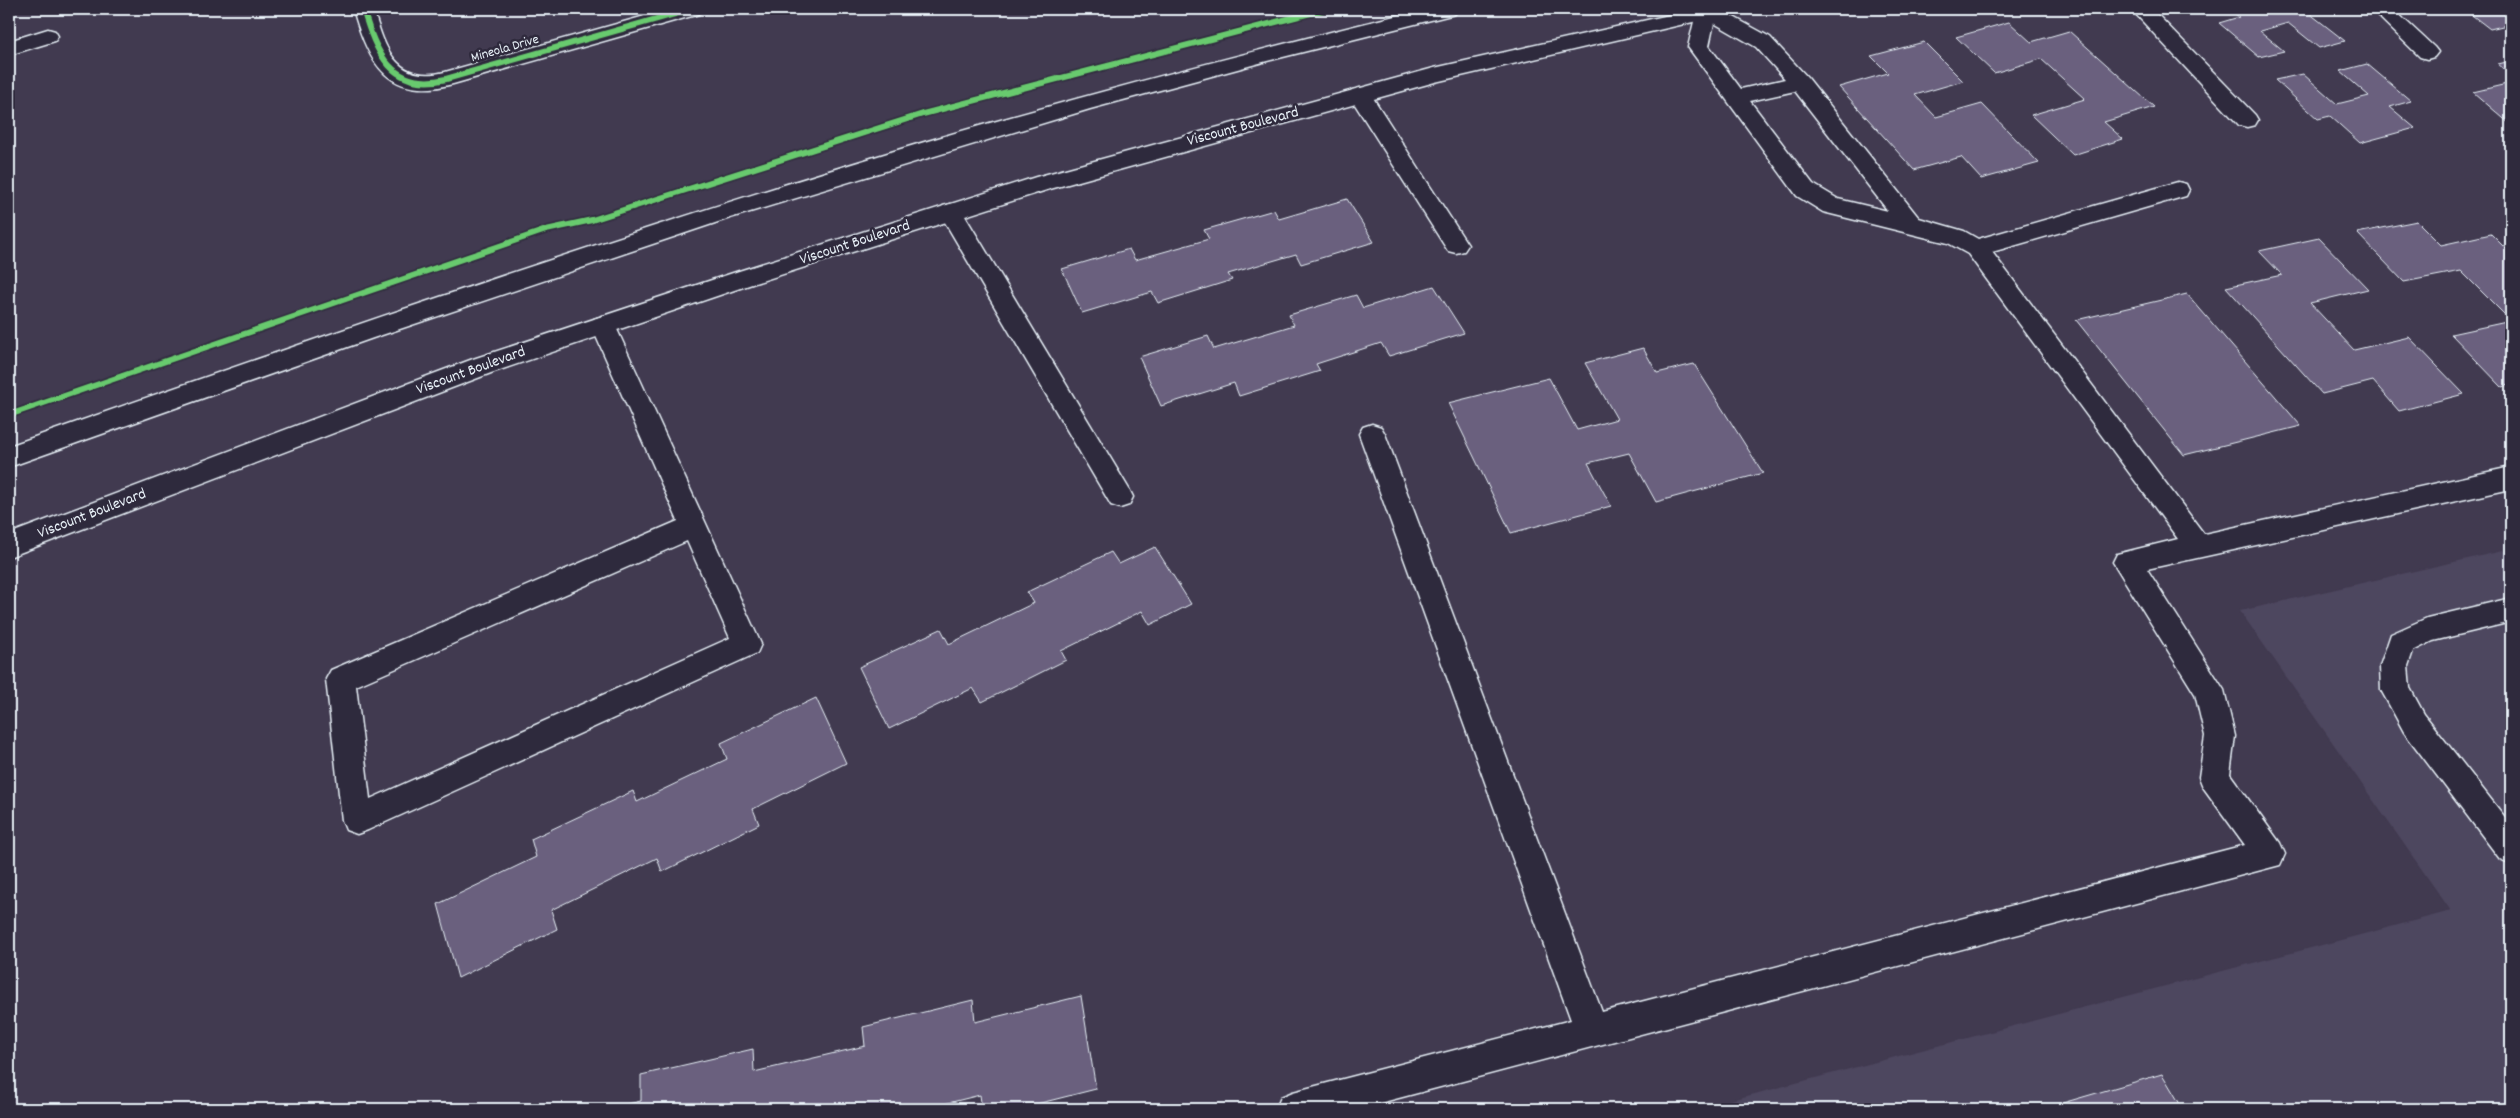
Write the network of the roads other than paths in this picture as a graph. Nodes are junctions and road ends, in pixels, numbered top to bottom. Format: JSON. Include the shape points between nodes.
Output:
{"nodes":[{"id":1,"x":362,"y":9,"type":"edge"},
{"id":2,"x":692,"y":9,"type":"edge"},
{"id":3,"x":1448,"y":9,"type":"edge"},
{"id":4,"x":2140,"y":9,"type":"edge"},
{"id":5,"x":2381,"y":9,"type":"edge"},
{"id":6,"x":1711,"y":10,"type":"edge"},
{"id":7,"x":48,"y":36,"type":"dead end"},
{"id":8,"x":9,"y":48,"type":"edge"},
{"id":9,"x":2428,"y":52,"type":"dead end"},
{"id":10,"x":1800,"y":83,"type":"junction"},
{"id":11,"x":1360,"y":95,"type":"junction"},
{"id":12,"x":1735,"y":97,"type":"junction"},
{"id":13,"x":2247,"y":120,"type":"dead end"},
{"id":14,"x":2178,"y":190,"type":"dead end"},
{"id":15,"x":951,"y":212,"type":"junction"},
{"id":16,"x":1911,"y":224,"type":"junction"},
{"id":17,"x":1456,"y":245,"type":"dead end"},
{"id":18,"x":1976,"y":248,"type":"junction"},
{"id":19,"x":604,"y":325,"type":"junction"},
{"id":20,"x":1372,"y":434,"type":"dead end"},
{"id":21,"x":9,"y":457,"type":"edge"},
{"id":22,"x":2511,"y":478,"type":"edge"},
{"id":23,"x":1120,"y":497,"type":"dead end"},
{"id":24,"x":694,"y":526,"type":"junction"},
{"id":25,"x":9,"y":546,"type":"edge"},
{"id":26,"x":2198,"y":546,"type":"junction"},
{"id":27,"x":2511,"y":610,"type":"edge"},
{"id":28,"x":2511,"y":849,"type":"edge"},
{"id":29,"x":1592,"y":1031,"type":"junction"},
{"id":30,"x":1293,"y":1109,"type":"edge"}],
"edges":[{"from":1,"to":2,"type":"main road","name":"Mineola Drive","via":[[368,30],[381,54],[397,74],[416,82],[463,74]]},
{"from":3,"to":21,"type":"main road","via":[[1158,83],[769,197],[424,309]]},
{"from":4,"to":13,"type":"main road"},
{"from":5,"to":9,"type":"main road"},
{"from":6,"to":10,"type":"main road","via":[[1763,42]]},
{"from":6,"to":11,"type":"main road","name":"Viscount Boulevard"},
{"from":6,"to":12,"type":"main road","via":[[1698,47]]},
{"from":7,"to":8,"type":"main road"},
{"from":10,"to":12,"type":"main road"},
{"from":10,"to":16,"type":"main road"},
{"from":11,"to":15,"type":"main road","name":"Viscount Boulevard","via":[[1179,144]]},
{"from":11,"to":17,"type":"main road"},
{"from":12,"to":16,"type":"main road","via":[[1805,190],[1831,206]]},
{"from":14,"to":18,"type":"main road"},
{"from":15,"to":19,"type":"main road","name":"Viscount Boulevard"},
{"from":15,"to":23,"type":"main road"},
{"from":16,"to":18,"type":"main road","via":[[1956,237]]},
{"from":18,"to":26,"type":"main road"},
{"from":19,"to":24,"type":"main road"},
{"from":19,"to":25,"type":"main road","name":"Viscount Boulevard","via":[[482,366]]},
{"from":20,"to":29,"type":"main road"},
{"from":22,"to":26,"type":"main road"},
{"from":24,"to":24,"type":"main road","via":[[341,679],[357,820],[747,644]]},
{"from":26,"to":29,"type":"main road","via":[[2127,562],[2209,690],[2220,736],[2214,777],[2269,854]]},
{"from":27,"to":28,"type":"main road","via":[[2427,630],[2401,643],[2394,666],[2396,690],[2414,723]]},
{"from":29,"to":30,"type":"main road"}]}
